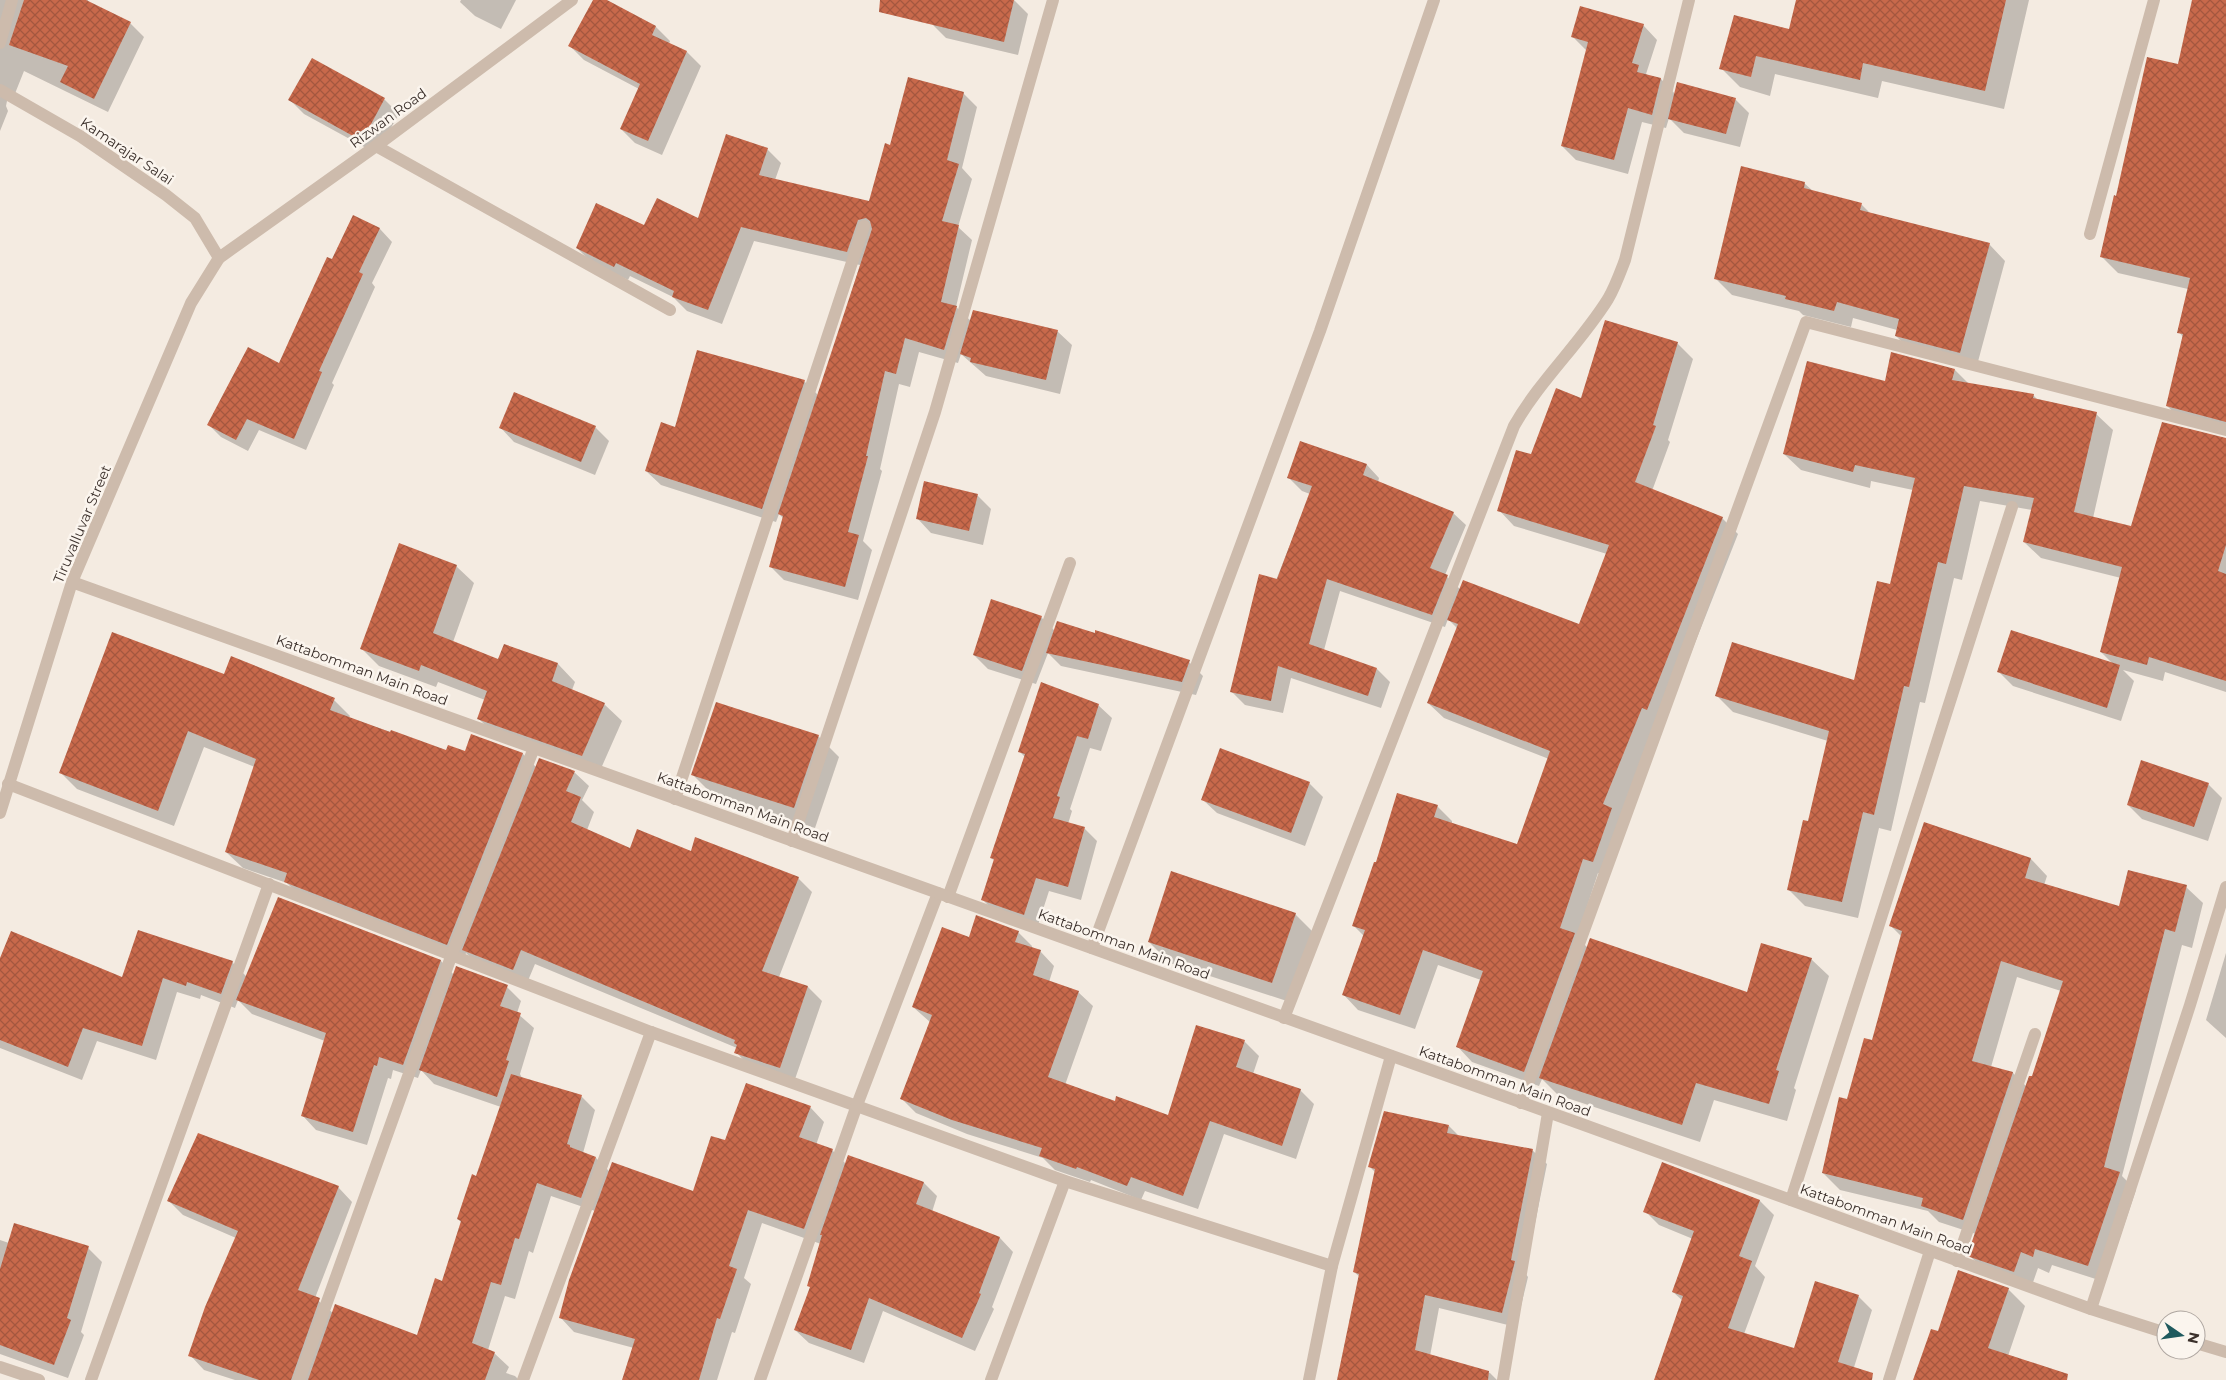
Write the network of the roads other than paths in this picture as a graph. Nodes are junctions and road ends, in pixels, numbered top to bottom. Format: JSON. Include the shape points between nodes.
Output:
{"nodes":[{"id":1,"x":12,"y":0,"type":"edge"},
{"id":2,"x":572,"y":0,"type":"edge"},
{"id":3,"x":1053,"y":0,"type":"edge"},
{"id":4,"x":1434,"y":0,"type":"edge"},
{"id":5,"x":1689,"y":0,"type":"edge"},
{"id":6,"x":2154,"y":0,"type":"edge"},
{"id":7,"x":0,"y":43,"type":"edge"},
{"id":8,"x":0,"y":90,"type":"edge"},
{"id":9,"x":376,"y":146,"type":"junction"},
{"id":10,"x":864,"y":226,"type":"dead end"},
{"id":11,"x":2090,"y":234,"type":"dead end"},
{"id":12,"x":219,"y":258,"type":"junction"},
{"id":13,"x":670,"y":310,"type":"dead end"},
{"id":14,"x":2226,"y":430,"type":"edge"},
{"id":15,"x":2012,"y":507,"type":"dead end"},
{"id":16,"x":1070,"y":563,"type":"dead end"},
{"id":17,"x":72,"y":582,"type":"junction"},
{"id":18,"x":534,"y":748,"type":"junction"},
{"id":19,"x":8,"y":784,"type":"junction"},
{"id":20,"x":675,"y":799,"type":"junction"},
{"id":21,"x":0,"y":813,"type":"edge"},
{"id":22,"x":792,"y":841,"type":"junction"},
{"id":23,"x":269,"y":884,"type":"junction"},
{"id":24,"x":2226,"y":886,"type":"edge"},
{"id":25,"x":943,"y":895,"type":"junction"},
{"id":26,"x":1092,"y":948,"type":"junction"},
{"id":27,"x":452,"y":954,"type":"junction"},
{"id":28,"x":1284,"y":1018,"type":"junction"},
{"id":29,"x":651,"y":1032,"type":"junction"},
{"id":30,"x":2035,"y":1034,"type":"dead end"},
{"id":31,"x":1391,"y":1056,"type":"junction"},
{"id":32,"x":1521,"y":1103,"type":"junction"},
{"id":33,"x":858,"y":1104,"type":"junction"},
{"id":34,"x":1548,"y":1113,"type":"junction"},
{"id":35,"x":1065,"y":1181,"type":"junction"},
{"id":36,"x":1791,"y":1200,"type":"junction"},
{"id":37,"x":1930,"y":1251,"type":"junction"},
{"id":38,"x":1956,"y":1261,"type":"junction"},
{"id":39,"x":1332,"y":1266,"type":"junction"},
{"id":40,"x":2090,"y":1309,"type":"junction"},
{"id":41,"x":2156,"y":1330,"type":"edge"},
{"id":42,"x":2206,"y":1346,"type":"edge"},
{"id":43,"x":2226,"y":1352,"type":"edge"},
{"id":44,"x":0,"y":1367,"type":"edge"},
{"id":45,"x":39,"y":1380,"type":"edge"},
{"id":46,"x":91,"y":1380,"type":"edge"},
{"id":47,"x":299,"y":1380,"type":"edge"},
{"id":48,"x":523,"y":1380,"type":"edge"},
{"id":49,"x":760,"y":1380,"type":"edge"},
{"id":50,"x":991,"y":1380,"type":"edge"},
{"id":51,"x":1309,"y":1380,"type":"edge"},
{"id":52,"x":1503,"y":1380,"type":"edge"},
{"id":53,"x":1890,"y":1380,"type":"edge"}],
"edges":[{"from":1,"to":7,"type":"street"},
{"from":2,"to":9,"type":"street","name":"Rizwan Road"},
{"from":3,"to":22,"type":"street","via":[[935,412]]},
{"from":4,"to":26,"type":"street","via":[[1320,331]]},
{"from":5,"to":28,"type":"street","via":[[1625,260],[1609,298],[1561,364],[1528,401],[1514,426]]},
{"from":6,"to":11,"type":"street"},
{"from":8,"to":12,"type":"street","name":"Kamarajar Salai","via":[[80,136],[166,195],[195,218]]},
{"from":9,"to":12,"type":"street","name":"Rizwan Road"},
{"from":9,"to":13,"type":"street"},
{"from":10,"to":20,"type":"street"},
{"from":12,"to":17,"type":"street","name":"Tiruvalluvar Street","via":[[192,303]]},
{"from":14,"to":32,"type":"street","via":[[1806,322]]},
{"from":15,"to":36,"type":"street"},
{"from":16,"to":25,"type":"street"},
{"from":17,"to":18,"type":"street","name":"Kattabomman Main Road"},
{"from":17,"to":19,"type":"street","name":"Tiruvalluvar Street"},
{"from":18,"to":20,"type":"street","name":"Kattabomman Main Road"},
{"from":18,"to":27,"type":"street"},
{"from":19,"to":21,"type":"street","name":"Tiruvalluvar Street"},
{"from":19,"to":23,"type":"street"},
{"from":20,"to":22,"type":"street","name":"Kattabomman Main Road"},
{"from":22,"to":25,"type":"street","name":"Kattabomman Main Road"},
{"from":23,"to":27,"type":"street"},
{"from":23,"to":46,"type":"street"},
{"from":24,"to":40,"type":"street"},
{"from":25,"to":26,"type":"street","name":"Kattabomman Main Road"},
{"from":25,"to":33,"type":"street"},
{"from":26,"to":28,"type":"street","name":"Kattabomman Main Road"},
{"from":27,"to":29,"type":"street"},
{"from":27,"to":47,"type":"street"},
{"from":28,"to":31,"type":"street","name":"Kattabomman Main Road"},
{"from":29,"to":33,"type":"street"},
{"from":29,"to":48,"type":"street"},
{"from":30,"to":38,"type":"street"},
{"from":31,"to":32,"type":"street","name":"Kattabomman Main Road"},
{"from":31,"to":39,"type":"street"},
{"from":32,"to":34,"type":"street","name":"Kattabomman Main Road"},
{"from":33,"to":35,"type":"street"},
{"from":33,"to":49,"type":"street"},
{"from":34,"to":36,"type":"street","name":"Kattabomman Main Road"},
{"from":34,"to":52,"type":"street"},
{"from":35,"to":39,"type":"street"},
{"from":35,"to":50,"type":"street"},
{"from":36,"to":37,"type":"street","name":"Kattabomman Main Road"},
{"from":37,"to":38,"type":"street","name":"Kattabomman Main Road"},
{"from":37,"to":53,"type":"street"},
{"from":38,"to":40,"type":"street","name":"Kattabomman Main Road"},
{"from":39,"to":51,"type":"street"},
{"from":40,"to":41,"type":"street","name":"Kattabomman Main Road"},
{"from":42,"to":43,"type":"street"},
{"from":44,"to":45,"type":"street"}]}
